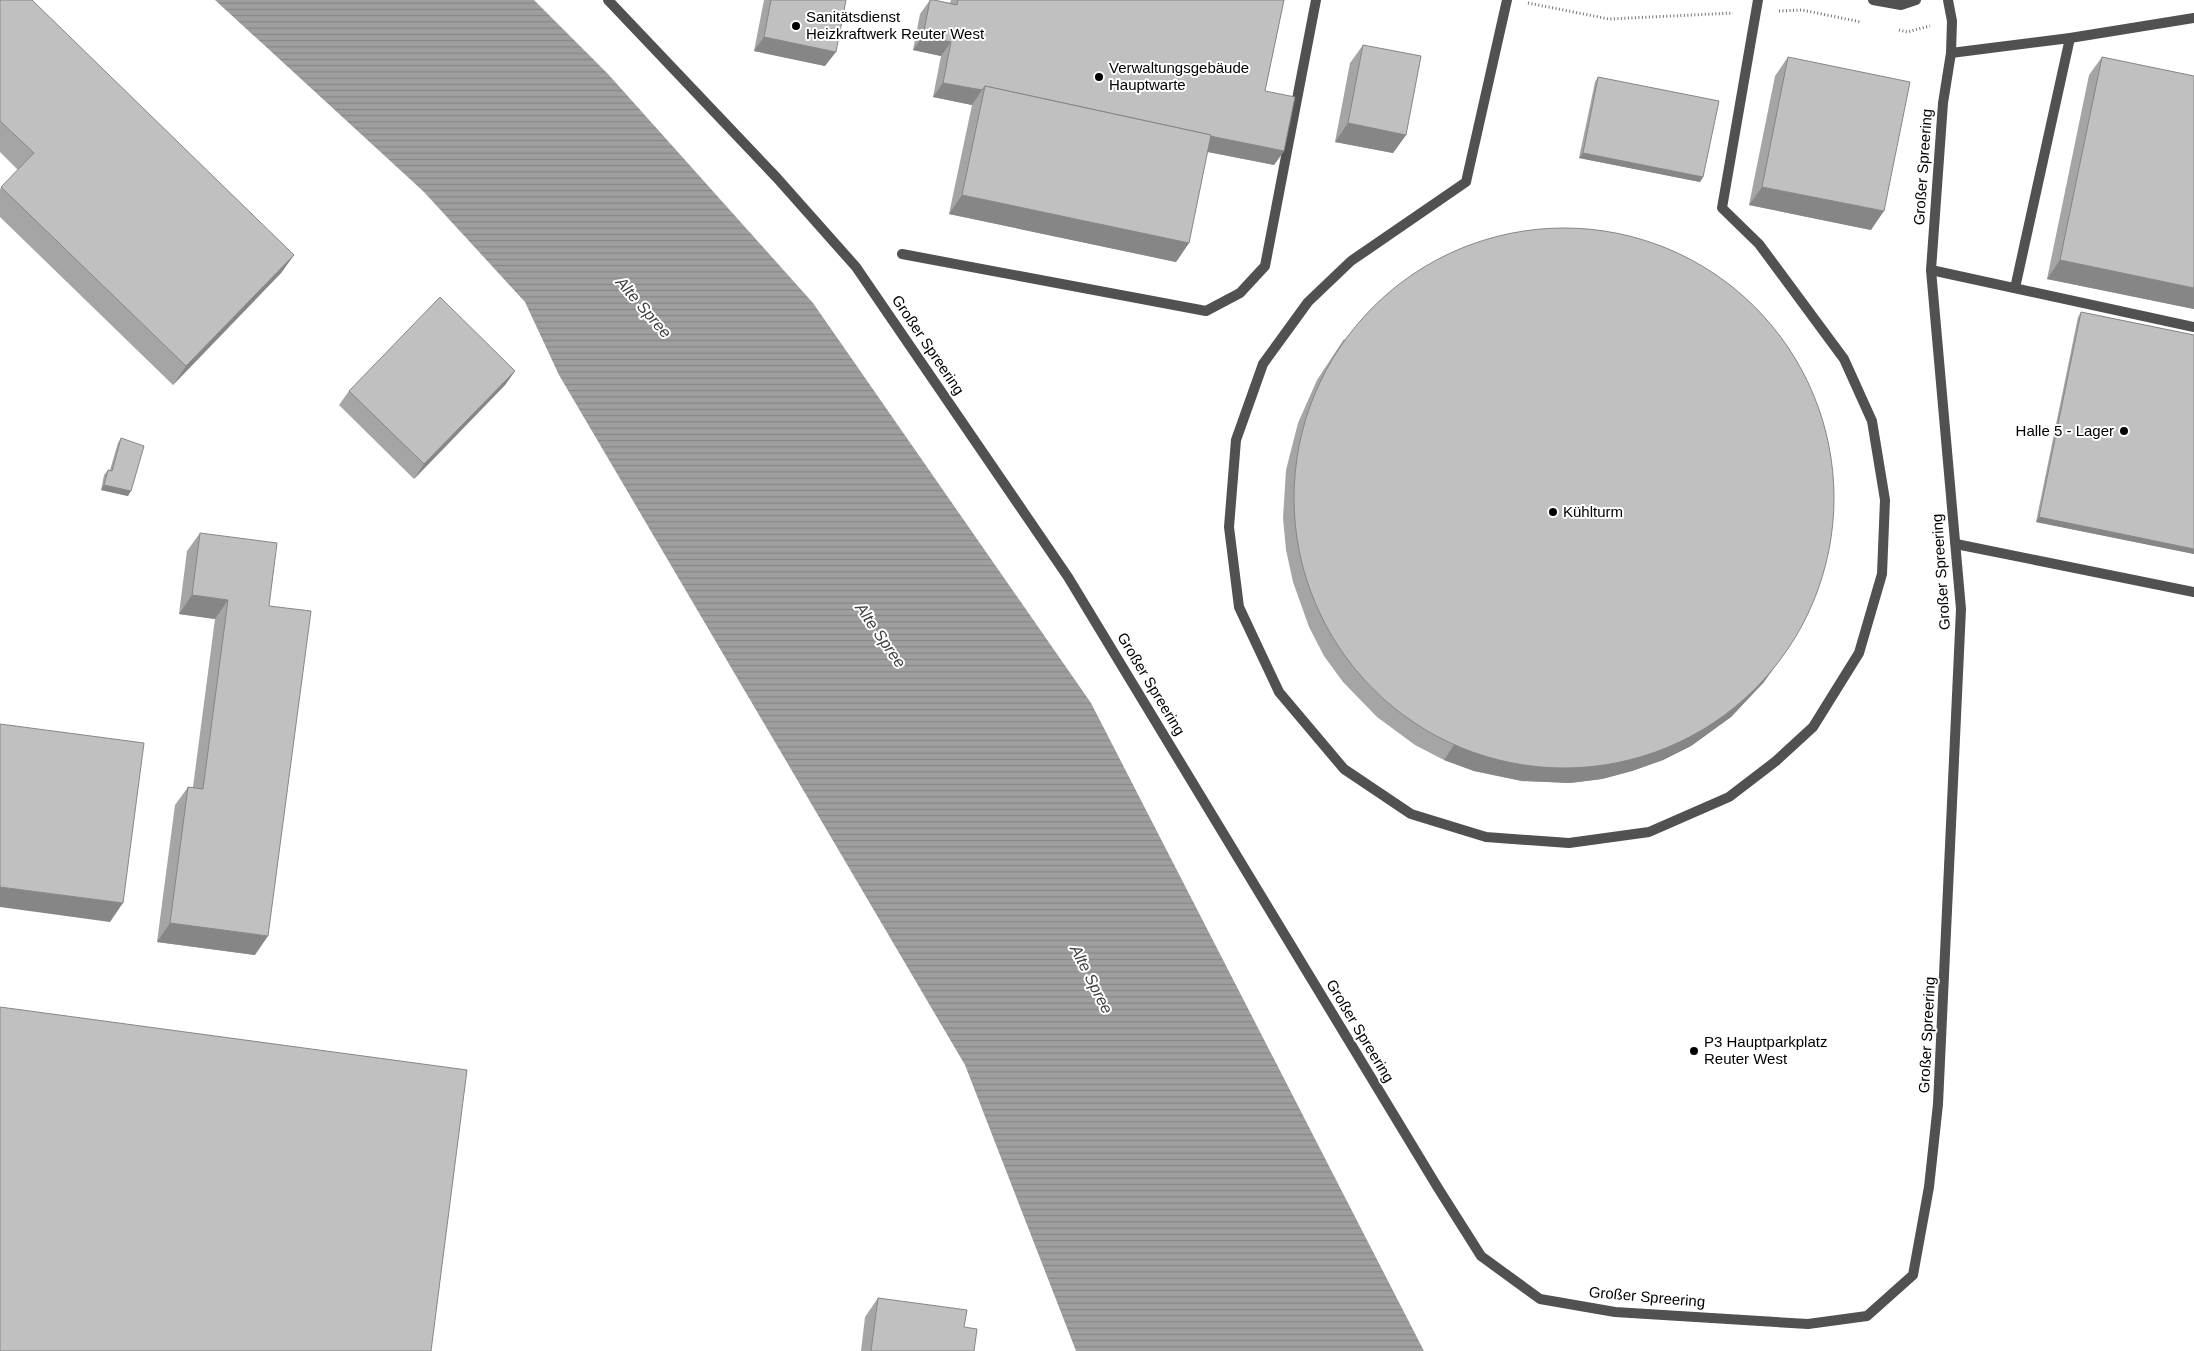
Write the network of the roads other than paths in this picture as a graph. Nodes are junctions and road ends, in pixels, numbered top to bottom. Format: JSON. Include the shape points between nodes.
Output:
{"nodes":[{"id":1,"x":608,"y":0,"type":"edge"},
{"id":2,"x":1316,"y":0,"type":"edge"},
{"id":3,"x":1507,"y":0,"type":"edge"},
{"id":4,"x":1758,"y":0,"type":"edge"},
{"id":5,"x":1873,"y":0,"type":"edge"},
{"id":6,"x":1916,"y":0,"type":"edge"},
{"id":7,"x":1948,"y":0,"type":"edge"},
{"id":8,"x":2194,"y":18,"type":"edge"},
{"id":9,"x":2070,"y":38,"type":"junction"},
{"id":10,"x":1951,"y":53,"type":"junction"},
{"id":11,"x":902,"y":254,"type":"dead end"},
{"id":12,"x":1931,"y":270,"type":"junction"},
{"id":13,"x":2015,"y":288,"type":"junction"},
{"id":14,"x":2194,"y":327,"type":"edge"},
{"id":15,"x":1956,"y":544,"type":"junction"},
{"id":16,"x":2194,"y":592,"type":"edge"}],
"edges":[{"from":1,"to":15,"type":"lane","name":"Großer Spreering","via":[[777,178],[856,267],[1068,576],[1481,1256],[1540,1299],[1615,1312],[1808,1324],[1867,1316],[1913,1275],[1930,1187],[1938,1104],[1961,608]]},
{"from":2,"to":11,"type":"lane","via":[[1265,266],[1240,293],[1206,311]]},
{"from":3,"to":4,"type":"lane","via":[[1466,182],[1351,261],[1308,302],[1263,364],[1236,440],[1229,526],[1239,607],[1278,692],[1344,769],[1411,814],[1486,838],[1569,844],[1649,832],[1729,797],[1776,761],[1813,727],[1859,653],[1882,574],[1885,500],[1872,422],[1844,359],[1759,244],[1722,208]]},
{"from":5,"to":6,"type":"lane","via":[[1901,6]]},
{"from":7,"to":10,"type":"lane","name":"Großer Spreering","via":[[1952,21]]},
{"from":8,"to":9,"type":"lane"},
{"from":9,"to":10,"type":"lane"},
{"from":9,"to":13,"type":"lane"},
{"from":10,"to":12,"type":"lane","name":"Großer Spreering","via":[[1943,103]]},
{"from":12,"to":13,"type":"lane"},
{"from":12,"to":15,"type":"lane","name":"Großer Spreering"},
{"from":13,"to":14,"type":"lane"},
{"from":15,"to":16,"type":"lane"}]}
